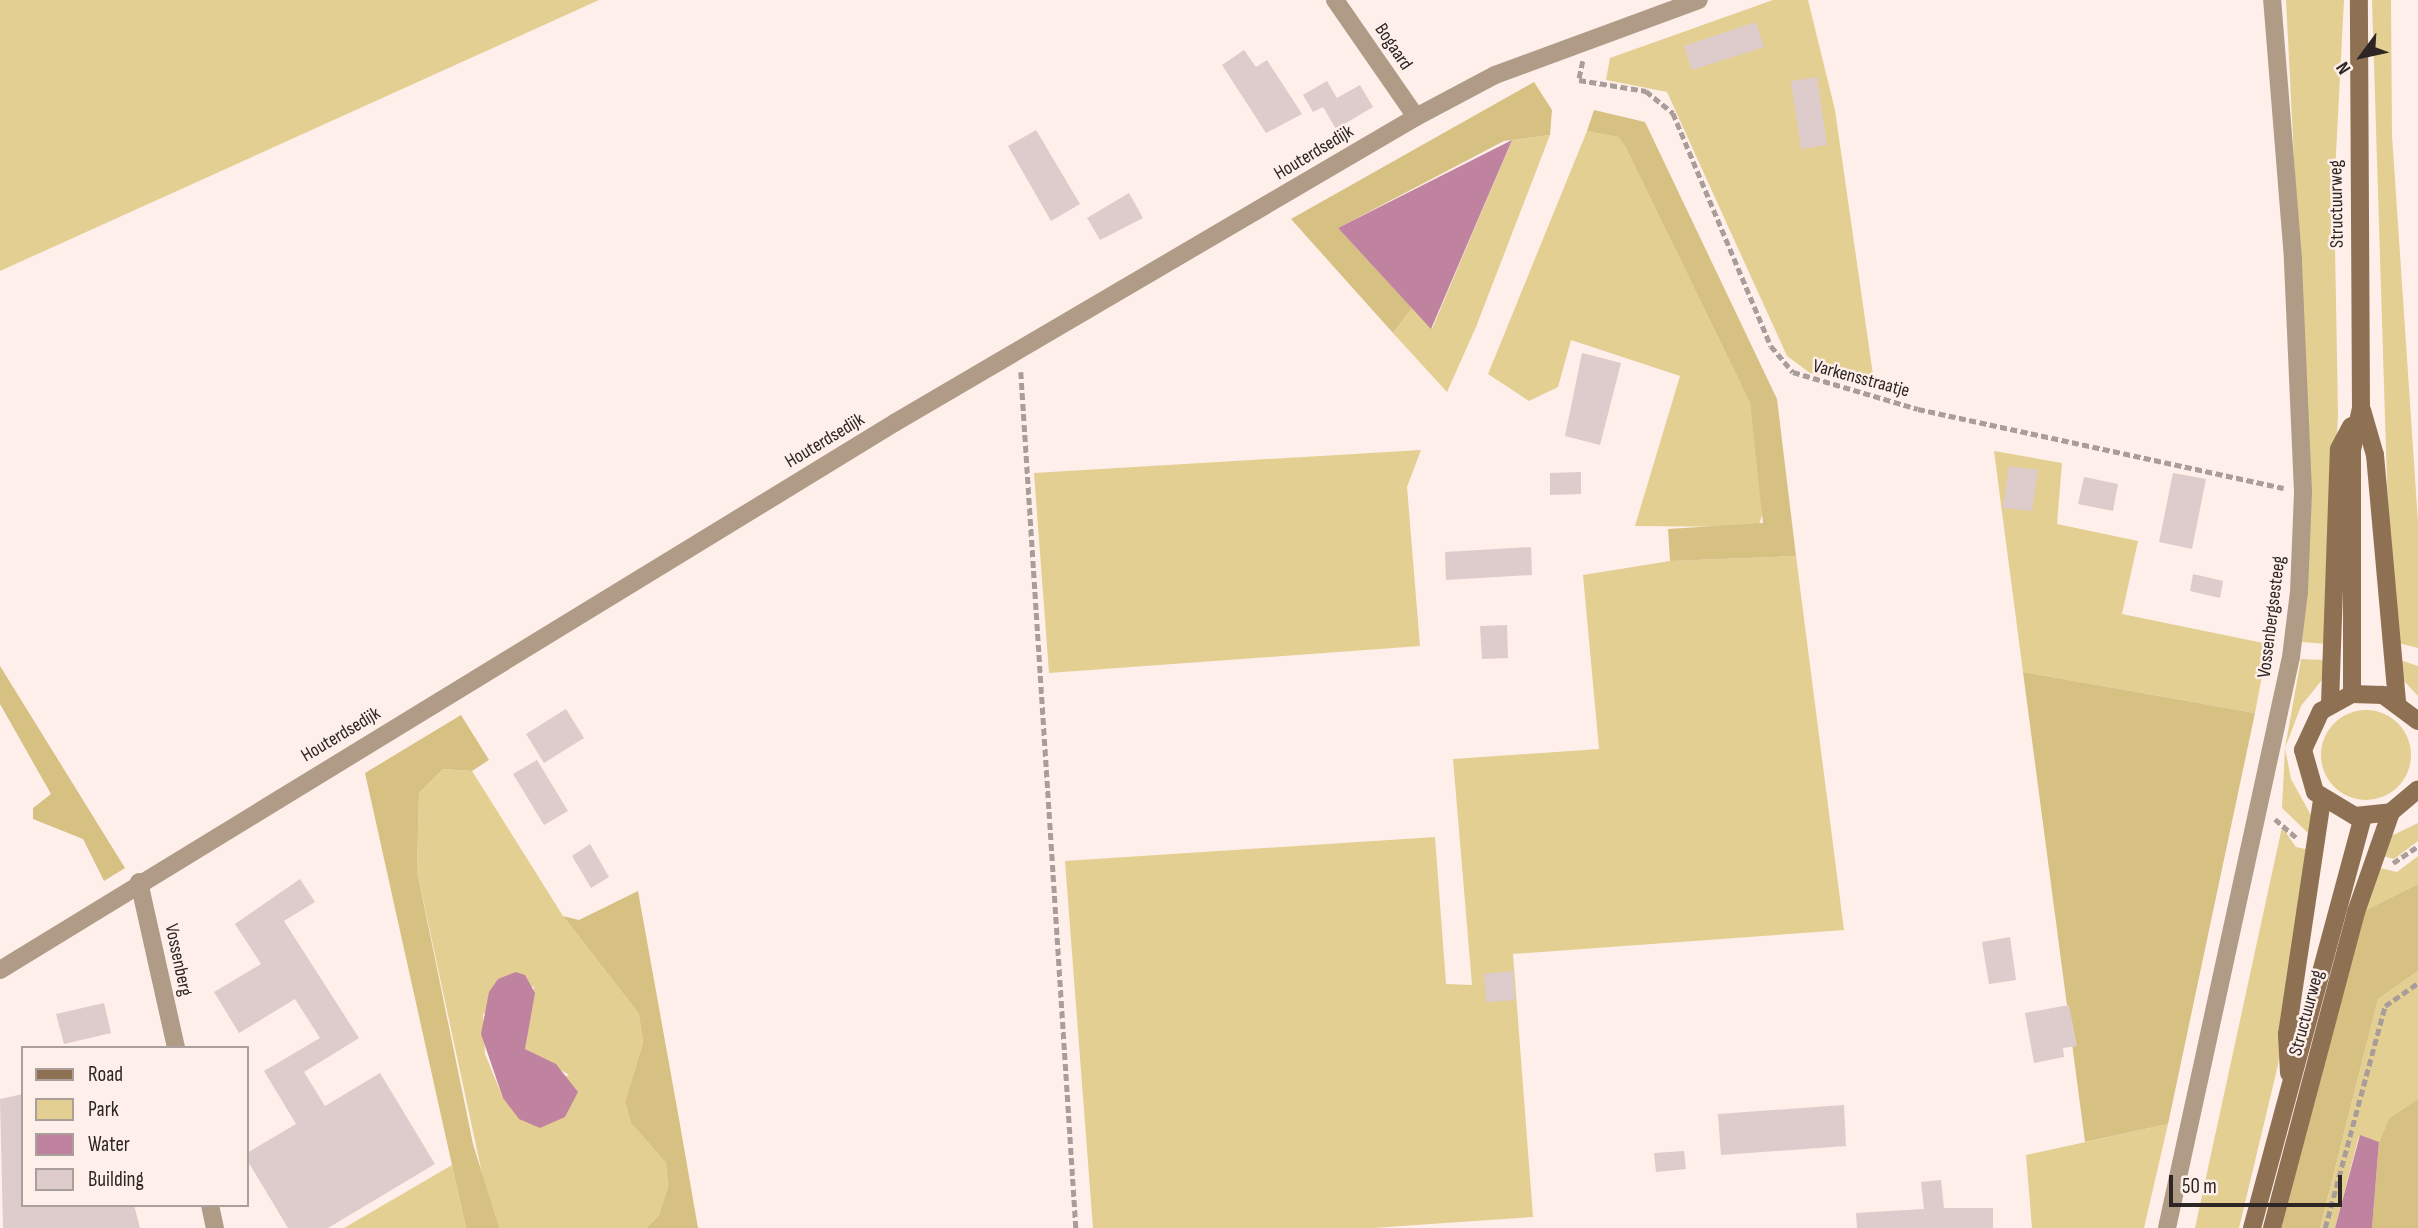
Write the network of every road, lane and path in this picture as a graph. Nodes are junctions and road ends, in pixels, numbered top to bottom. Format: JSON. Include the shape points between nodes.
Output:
{"nodes":[{"id":1,"x":1335,"y":0,"type":"edge"},
{"id":2,"x":1699,"y":0,"type":"edge"},
{"id":3,"x":2272,"y":0,"type":"edge"},
{"id":4,"x":2360,"y":0,"type":"edge"},
{"id":5,"x":1587,"y":40,"type":"junction"},
{"id":6,"x":1416,"y":117,"type":"junction"},
{"id":7,"x":1020,"y":350,"type":"junction"},
{"id":8,"x":2361,"y":408,"type":"junction"},
{"id":9,"x":2303,"y":492,"type":"junction"},
{"id":10,"x":2352,"y":694,"type":"junction"},
{"id":11,"x":2398,"y":701,"type":"junction"},
{"id":12,"x":2330,"y":704,"type":"junction"},
{"id":13,"x":2418,"y":721,"type":"edge"},
{"id":14,"x":2418,"y":789,"type":"edge"},
{"id":15,"x":2322,"y":800,"type":"junction"},
{"id":16,"x":2391,"y":812,"type":"junction"},
{"id":17,"x":2363,"y":817,"type":"junction"},
{"id":18,"x":139,"y":882,"type":"junction"},
{"id":19,"x":0,"y":970,"type":"edge"},
{"id":20,"x":2418,"y":983,"type":"edge"},
{"id":21,"x":176,"y":1046,"type":"edge"},
{"id":22,"x":2289,"y":1073,"type":"junction"},
{"id":23,"x":210,"y":1207,"type":"edge"},
{"id":24,"x":215,"y":1228,"type":"edge"},
{"id":25,"x":1076,"y":1228,"type":"edge"},
{"id":26,"x":2167,"y":1228,"type":"edge"},
{"id":27,"x":2252,"y":1228,"type":"edge"},
{"id":28,"x":2272,"y":1228,"type":"edge"},
{"id":29,"x":2325,"y":1228,"type":"edge"}],
"edges":[{"from":1,"to":6,"type":"street","name":"Bogaard"},
{"from":2,"to":5,"type":"street","name":"Houterdsedijk"},
{"from":3,"to":9,"type":"street","name":"Vossenbergsesteeg"},
{"from":4,"to":8,"type":"main road","name":"Structuurweg"},
{"from":5,"to":6,"type":"street","name":"Houterdsedijk","via":[[1495,75]]},
{"from":5,"to":9,"type":"path","name":"Varkensstraatje","via":[[1579,80],[1646,91],[1673,113],[1771,346],[1793,372],[1931,412]]},
{"from":6,"to":7,"type":"street","name":"Houterdsedijk"},
{"from":7,"to":18,"type":"street","name":"Houterdsedijk"},
{"from":7,"to":25,"type":"path"},
{"from":8,"to":10,"type":"main road","name":"Structuurweg","via":[[2352,450]]},
{"from":8,"to":11,"type":"main road","name":"Structuurweg","via":[[2375,455]]},
{"from":8,"to":12,"type":"main road","name":"Structuurweg","via":[[2339,449]]},
{"from":9,"to":26,"type":"street","name":"Vossenbergsesteeg","via":[[2291,657]]},
{"from":10,"to":11,"type":"main road"},
{"from":10,"to":12,"type":"main road"},
{"from":11,"to":13,"type":"main road"},
{"from":12,"to":15,"type":"main road","via":[[2314,719],[2303,750],[2310,782]]},
{"from":14,"to":16,"type":"main road"},
{"from":15,"to":17,"type":"main road"},
{"from":15,"to":22,"type":"main road","name":"Structuurweg","via":[[2287,1034]]},
{"from":16,"to":17,"type":"main road"},
{"from":16,"to":28,"type":"main road","name":"Structuurweg","via":[[2356,912]]},
{"from":17,"to":22,"type":"main road","name":"Structuurweg","via":[[2307,1038]]},
{"from":18,"to":19,"type":"street","name":"Houterdsedijk"},
{"from":18,"to":21,"type":"street","name":"Vossenberg"},
{"from":20,"to":29,"type":"path","via":[[2385,1006]]},
{"from":22,"to":27,"type":"main road","name":"Structuurweg"},
{"from":23,"to":24,"type":"street"}]}
